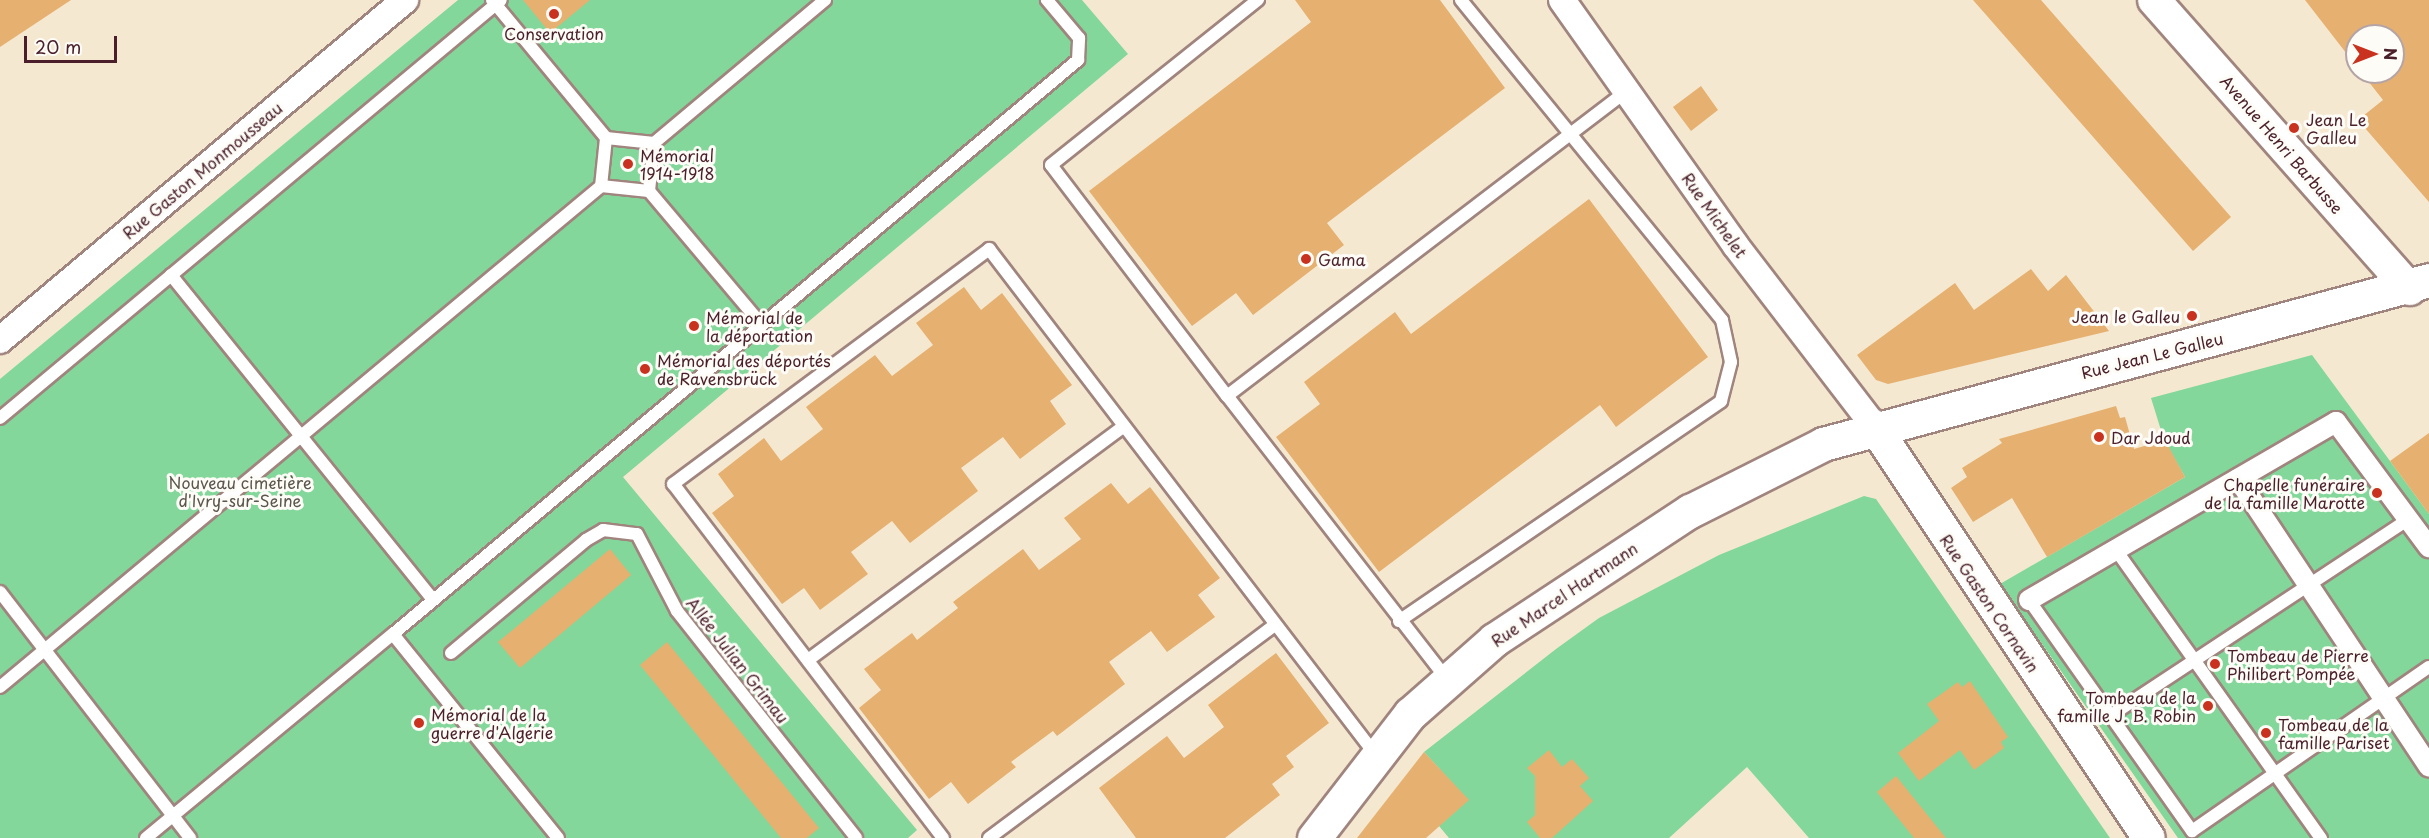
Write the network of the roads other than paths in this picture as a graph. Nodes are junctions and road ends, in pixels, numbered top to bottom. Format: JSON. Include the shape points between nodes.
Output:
{"nodes":[{"id":1,"x":405,"y":0,"type":"edge"},
{"id":2,"x":825,"y":0,"type":"edge"},
{"id":3,"x":1047,"y":0,"type":"edge"},
{"id":4,"x":1258,"y":0,"type":"edge"},
{"id":5,"x":1461,"y":0,"type":"edge"},
{"id":6,"x":1562,"y":0,"type":"edge"},
{"id":7,"x":2154,"y":0,"type":"edge"},
{"id":8,"x":496,"y":2,"type":"edge"},
{"id":9,"x":1628,"y":90,"type":"junction"},
{"id":10,"x":1569,"y":136,"type":"junction"},
{"id":11,"x":606,"y":138,"type":"junction"},
{"id":12,"x":654,"y":143,"type":"junction"},
{"id":13,"x":602,"y":186,"type":"junction"},
{"id":14,"x":649,"y":191,"type":"junction"},
{"id":15,"x":171,"y":275,"type":"junction"},
{"id":16,"x":2424,"y":292,"type":"edge"},
{"id":17,"x":762,"y":325,"type":"junction"},
{"id":18,"x":0,"y":340,"type":"edge"},
{"id":19,"x":1227,"y":396,"type":"junction"},
{"id":20,"x":0,"y":418,"type":"edge"},
{"id":21,"x":1124,"y":426,"type":"junction"},
{"id":22,"x":1874,"y":426,"type":"junction"},
{"id":23,"x":301,"y":439,"type":"junction"},
{"id":24,"x":2238,"y":478,"type":"junction"},
{"id":25,"x":2409,"y":519,"type":"junction"},
{"id":26,"x":2429,"y":547,"type":"edge"},
{"id":27,"x":2116,"y":550,"type":"junction"},
{"id":28,"x":2306,"y":586,"type":"junction"},
{"id":29,"x":0,"y":592,"type":"edge"},
{"id":30,"x":433,"y":600,"type":"junction"},
{"id":31,"x":2029,"y":600,"type":"joint"},
{"id":32,"x":1399,"y":621,"type":"junction"},
{"id":33,"x":1275,"y":625,"type":"junction"},
{"id":34,"x":393,"y":634,"type":"junction"},
{"id":35,"x":45,"y":651,"type":"junction"},
{"id":36,"x":451,"y":653,"type":"dead end"},
{"id":37,"x":808,"y":660,"type":"junction"},
{"id":38,"x":2194,"y":660,"type":"junction"},
{"id":39,"x":2429,"y":668,"type":"edge"},
{"id":40,"x":1446,"y":678,"type":"junction"},
{"id":41,"x":0,"y":687,"type":"edge"},
{"id":42,"x":2384,"y":698,"type":"junction"},
{"id":43,"x":2110,"y":716,"type":"junction"},
{"id":44,"x":1375,"y":754,"type":"junction"},
{"id":45,"x":2429,"y":766,"type":"edge"},
{"id":46,"x":2275,"y":775,"type":"junction"},
{"id":47,"x":172,"y":815,"type":"junction"},
{"id":48,"x":146,"y":838,"type":"edge"},
{"id":49,"x":190,"y":838,"type":"edge"},
{"id":50,"x":558,"y":838,"type":"edge"},
{"id":51,"x":856,"y":838,"type":"edge"},
{"id":52,"x":944,"y":838,"type":"edge"},
{"id":53,"x":989,"y":838,"type":"edge"},
{"id":54,"x":1314,"y":838,"type":"edge"},
{"id":55,"x":2149,"y":838,"type":"edge"},
{"id":56,"x":2321,"y":838,"type":"edge"}],
"edges":[{"from":1,"to":18,"type":"street","name":"Rue Gaston Monmousseau"},
{"from":2,"to":12,"type":"lane"},
{"from":3,"to":17,"type":"lane","via":[[1079,38],[1078,60]]},
{"from":4,"to":19,"type":"lane","via":[[1051,165]]},
{"from":5,"to":10,"type":"lane"},
{"from":6,"to":9,"type":"street","name":"Rue Michelet"},
{"from":7,"to":16,"type":"street","name":"Avenue Henri Barbusse"},
{"from":8,"to":11,"type":"lane"},
{"from":8,"to":15,"type":"lane"},
{"from":9,"to":10,"type":"lane"},
{"from":9,"to":22,"type":"street","name":"Rue Michelet","via":[[1737,246]]},
{"from":10,"to":19,"type":"lane"},
{"from":10,"to":32,"type":"lane","via":[[1722,320],[1731,362],[1720,401]]},
{"from":11,"to":12,"type":"lane"},
{"from":11,"to":13,"type":"lane"},
{"from":12,"to":14,"type":"lane"},
{"from":13,"to":14,"type":"lane"},
{"from":13,"to":23,"type":"lane"},
{"from":14,"to":17,"type":"lane"},
{"from":15,"to":20,"type":"lane"},
{"from":15,"to":23,"type":"lane"},
{"from":16,"to":22,"type":"main road","name":"Rue Jean Le Galleu"},
{"from":17,"to":30,"type":"lane"},
{"from":19,"to":32,"type":"lane"},
{"from":21,"to":33,"type":"lane"},
{"from":21,"to":37,"type":"lane"},
{"from":21,"to":37,"type":"lane","via":[[989,249],[673,484]]},
{"from":22,"to":40,"type":"main road","name":"Rue Marcel Hartmann","via":[[1822,444],[1690,511],[1518,624]]},
{"from":22,"to":55,"type":"street","name":"Rue Gaston Cornavin"},
{"from":23,"to":30,"type":"lane"},
{"from":23,"to":35,"type":"lane"},
{"from":24,"to":25,"type":"street","via":[[2336,422]]},
{"from":24,"to":27,"type":"street"},
{"from":24,"to":28,"type":"street"},
{"from":25,"to":26,"type":"street"},
{"from":25,"to":28,"type":"lane"},
{"from":27,"to":31,"type":"street"},
{"from":27,"to":38,"type":"lane"},
{"from":28,"to":38,"type":"lane"},
{"from":28,"to":42,"type":"street"},
{"from":29,"to":35,"type":"lane"},
{"from":30,"to":34,"type":"lane"},
{"from":31,"to":43,"type":"lane"},
{"from":32,"to":40,"type":"lane"},
{"from":33,"to":44,"type":"lane"},
{"from":33,"to":53,"type":"lane"},
{"from":34,"to":47,"type":"lane"},
{"from":34,"to":50,"type":"lane"},
{"from":35,"to":41,"type":"lane"},
{"from":35,"to":47,"type":"lane"},
{"from":36,"to":51,"type":"lane","name":"Allée Julian Grimau","via":[[586,540],[603,530],[637,534],[677,611]]},
{"from":37,"to":52,"type":"lane"},
{"from":38,"to":43,"type":"lane"},
{"from":38,"to":46,"type":"lane"},
{"from":39,"to":42,"type":"lane"},
{"from":40,"to":44,"type":"main road","name":"Rue Marcel Hartmann"},
{"from":42,"to":45,"type":"street"},
{"from":42,"to":46,"type":"lane"},
{"from":43,"to":46,"type":"lane","via":[[2192,831]]},
{"from":44,"to":54,"type":"main road","name":"Rue Marcel Hartmann"},
{"from":46,"to":56,"type":"lane"},
{"from":47,"to":48,"type":"lane"},
{"from":47,"to":49,"type":"lane"}]}
